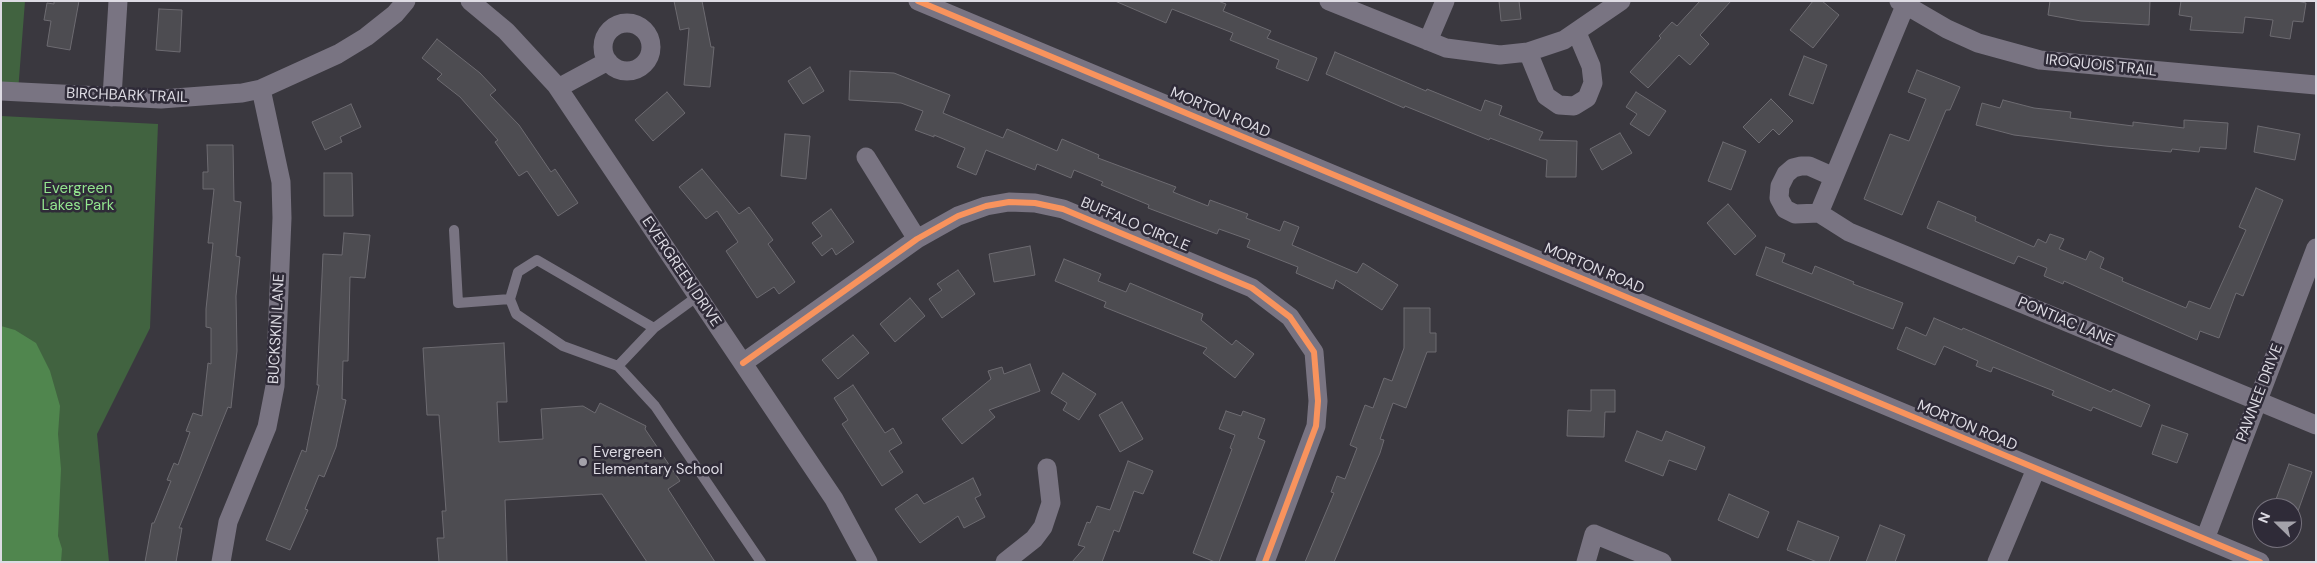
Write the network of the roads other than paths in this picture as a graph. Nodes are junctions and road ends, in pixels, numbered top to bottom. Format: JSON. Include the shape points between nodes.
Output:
{"nodes":[{"id":1,"x":118,"y":1,"type":"edge"},
{"id":2,"x":406,"y":1,"type":"edge"},
{"id":3,"x":470,"y":1,"type":"edge"},
{"id":4,"x":918,"y":1,"type":"edge"},
{"id":5,"x":1329,"y":1,"type":"edge"},
{"id":6,"x":1445,"y":1,"type":"edge"},
{"id":7,"x":1621,"y":1,"type":"edge"},
{"id":8,"x":1902,"y":4,"type":"edge"},
{"id":9,"x":1577,"y":33,"type":"junction"},
{"id":10,"x":1428,"y":41,"type":"junction"},
{"id":11,"x":1528,"y":52,"type":"junction"},
{"id":12,"x":608,"y":61,"type":"dead end"},
{"id":13,"x":2316,"y":85,"type":"edge"},
{"id":14,"x":558,"y":88,"type":"junction"},
{"id":15,"x":261,"y":89,"type":"junction"},
{"id":16,"x":1,"y":91,"type":"edge"},
{"id":17,"x":112,"y":97,"type":"junction"},
{"id":18,"x":866,"y":157,"type":"dead end"},
{"id":19,"x":1834,"y":177,"type":"junction"},
{"id":20,"x":1819,"y":213,"type":"junction"},
{"id":21,"x":454,"y":230,"type":"dead end"},
{"id":22,"x":917,"y":239,"type":"junction"},
{"id":23,"x":2316,"y":248,"type":"edge"},
{"id":24,"x":698,"y":296,"type":"junction"},
{"id":25,"x":510,"y":298,"type":"junction"},
{"id":26,"x":654,"y":328,"type":"junction"},
{"id":27,"x":743,"y":363,"type":"junction"},
{"id":28,"x":618,"y":366,"type":"junction"},
{"id":29,"x":2257,"y":401,"type":"junction"},
{"id":30,"x":2316,"y":425,"type":"edge"},
{"id":31,"x":1047,"y":468,"type":"dead end"},
{"id":32,"x":2036,"y":469,"type":"junction"},
{"id":33,"x":2206,"y":539,"type":"junction"},
{"id":34,"x":221,"y":562,"type":"edge"},
{"id":35,"x":761,"y":562,"type":"edge"},
{"id":36,"x":868,"y":562,"type":"edge"},
{"id":37,"x":1005,"y":562,"type":"edge"},
{"id":38,"x":1266,"y":562,"type":"edge"},
{"id":39,"x":1586,"y":562,"type":"edge"},
{"id":40,"x":1662,"y":562,"type":"edge"},
{"id":41,"x":1996,"y":562,"type":"edge"},
{"id":42,"x":2260,"y":562,"type":"edge"}],
"edges":[{"from":1,"to":17,"type":"street"},
{"from":2,"to":15,"type":"street","name":"BIRCHBARK TRAIL","via":[[366,37],[338,54]]},
{"from":3,"to":14,"type":"street","name":"EVERGREEN DRIVE","via":[[506,31]]},
{"from":4,"to":32,"type":"street","name":"MORTON ROAD"},
{"from":5,"to":10,"type":"street"},
{"from":6,"to":10,"type":"street"},
{"from":7,"to":9,"type":"street"},
{"from":8,"to":13,"type":"street","name":"IROQUOIS TRAIL","via":[[1978,43],[2040,60]]},
{"from":8,"to":19,"type":"street"},
{"from":9,"to":11,"type":"street"},
{"from":9,"to":11,"type":"street","via":[[1592,66],[1593,83],[1587,98],[1574,106],[1559,105],[1546,96]]},
{"from":10,"to":11,"type":"street","via":[[1472,53]]},
{"from":12,"to":14,"type":"street"},
{"from":14,"to":24,"type":"street","name":"EVERGREEN DRIVE"},
{"from":15,"to":17,"type":"street","name":"BIRCHBARK TRAIL","via":[[191,99]]},
{"from":15,"to":34,"type":"street","name":"BUCKSKIN LANE","via":[[281,182],[275,386],[266,427],[228,522]]},
{"from":16,"to":17,"type":"street","name":"BIRCHBARK TRAIL"},
{"from":18,"to":22,"type":"street"},
{"from":19,"to":20,"type":"street"},
{"from":19,"to":20,"type":"street","via":[[1809,166],[1800,166],[1786,174],[1780,186],[1779,198],[1785,209],[1795,214]]},
{"from":20,"to":29,"type":"street","name":"PONTIAC LANE","via":[[1849,232]]},
{"from":21,"to":25,"type":"lane","via":[[458,304]]},
{"from":22,"to":27,"type":"street","name":"BUFFALO CIRCLE"},
{"from":22,"to":38,"type":"street","name":"BUFFALO CIRCLE","via":[[958,216],[986,206],[1009,202],[1062,208],[1252,288],[1280,308],[1299,328],[1314,352],[1318,401],[1312,439]]},
{"from":23,"to":29,"type":"street","name":"PAWNEE DRIVE"},
{"from":24,"to":26,"type":"lane"},
{"from":24,"to":27,"type":"street","name":"EVERGREEN DRIVE"},
{"from":25,"to":26,"type":"lane","via":[[518,272],[537,260]]},
{"from":25,"to":28,"type":"lane","via":[[516,314],[563,346]]},
{"from":26,"to":28,"type":"lane"},
{"from":27,"to":36,"type":"street","name":"EVERGREEN DRIVE","via":[[834,500]]},
{"from":28,"to":35,"type":"lane","via":[[655,406]]},
{"from":29,"to":30,"type":"street","name":"PONTIAC LANE"},
{"from":29,"to":33,"type":"street","name":"PAWNEE DRIVE"},
{"from":31,"to":37,"type":"street","via":[[1051,502],[1043,527],[1024,548]]},
{"from":32,"to":33,"type":"street","name":"MORTON ROAD"},
{"from":32,"to":41,"type":"street"},
{"from":33,"to":42,"type":"street","name":"MORTON ROAD"},
{"from":39,"to":40,"type":"street","via":[[1594,534]]}]}
